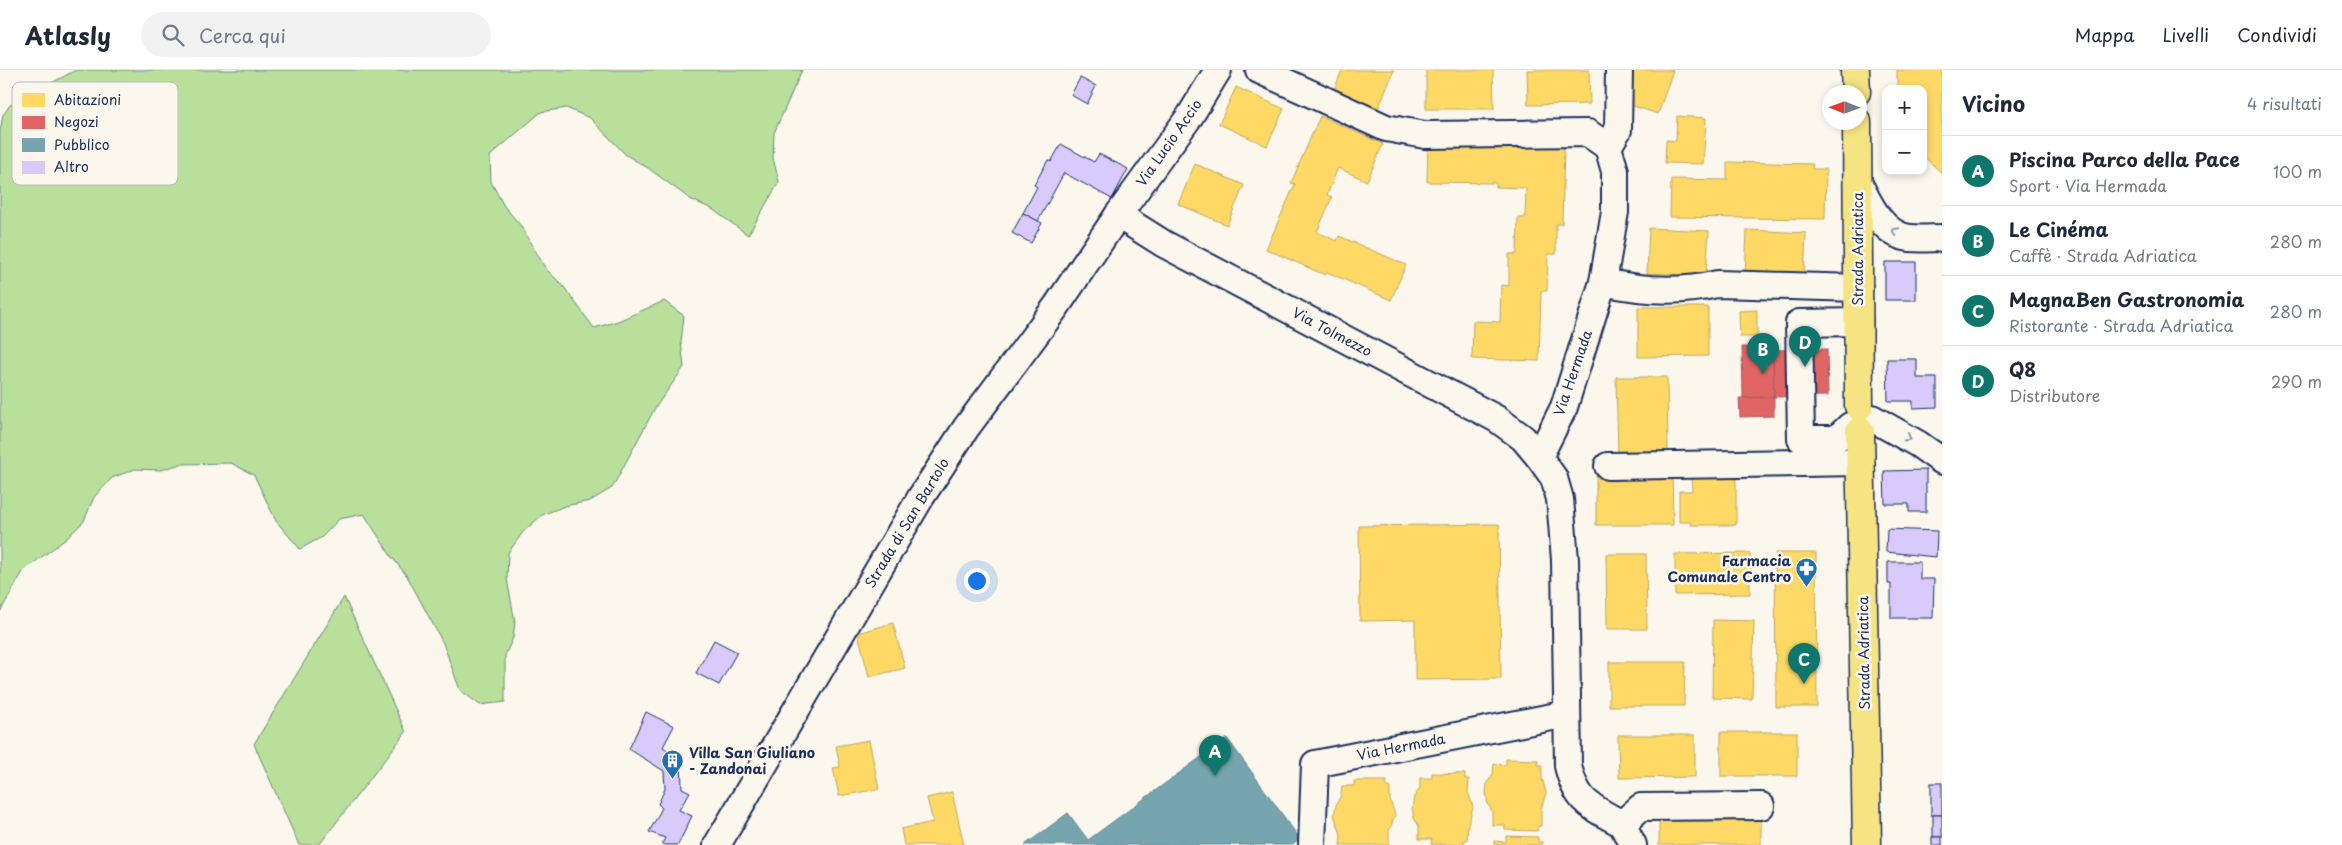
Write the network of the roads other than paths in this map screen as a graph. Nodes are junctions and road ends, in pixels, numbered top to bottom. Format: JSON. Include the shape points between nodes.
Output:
{"nodes":[{"id":1,"x":1218,"y":70,"type":"edge"},
{"id":2,"x":1260,"y":70,"type":"edge"},
{"id":3,"x":1619,"y":70,"type":"edge"},
{"id":4,"x":1855,"y":70,"type":"edge"},
{"id":5,"x":1856,"y":85,"type":"edge"},
{"id":6,"x":1856,"y":130,"type":"edge"},
{"id":7,"x":1608,"y":147,"type":"junction"},
{"id":8,"x":1858,"y":182,"type":"junction"},
{"id":9,"x":1118,"y":215,"type":"junction"},
{"id":10,"x":1942,"y":238,"type":"edge"},
{"id":11,"x":1603,"y":282,"type":"junction"},
{"id":12,"x":1859,"y":288,"type":"junction"},
{"id":13,"x":1859,"y":322,"type":"junction"},
{"id":14,"x":1860,"y":420,"type":"junction"},
{"id":15,"x":1539,"y":458,"type":"junction"},
{"id":16,"x":1942,"y":461,"type":"edge"},
{"id":17,"x":1860,"y":462,"type":"junction"},
{"id":18,"x":1608,"y":466,"type":"dead end"},
{"id":19,"x":1567,"y":714,"type":"junction"},
{"id":20,"x":1761,"y":806,"type":"dead end"},
{"id":21,"x":1627,"y":834,"type":"edge"},
{"id":22,"x":717,"y":845,"type":"edge"},
{"id":23,"x":1312,"y":845,"type":"edge"},
{"id":24,"x":1867,"y":845,"type":"edge"}],
"edges":[{"from":1,"to":9,"type":"street","name":"Via Lucio Accio","via":[[1190,116]]},
{"from":2,"to":7,"type":"street","via":[[1386,128],[1425,135],[1588,133]]},
{"from":3,"to":7,"type":"street","via":[[1618,130]]},
{"from":4,"to":5,"type":"main road"},
{"from":6,"to":8,"type":"main road","name":"Strada Adriatica"},
{"from":7,"to":11,"type":"street","name":"Via Hermada","via":[[1615,170],[1615,212]]},
{"from":10,"to":8,"type":"street","one_way":true,"via":[[1908,238],[1888,229],[1873,211]]},
{"from":8,"to":12,"type":"main road","name":"Strada Adriatica"},
{"from":9,"to":15,"type":"street","name":"Via Tolmezzo","via":[[1164,244],[1497,420],[1523,438]]},
{"from":9,"to":22,"type":"street","name":"Strada di San Bartolo","via":[[1056,307],[966,428],[921,497]]},
{"from":11,"to":12,"type":"street","via":[[1626,287],[1698,289],[1717,284]]},
{"from":11,"to":15,"type":"street","name":"Via Hermada","via":[[1564,407]]},
{"from":12,"to":13,"type":"main road","name":"Strada Adriatica"},
{"from":13,"to":14,"type":"main road","name":"Strada Adriatica"},
{"from":13,"to":14,"type":"street","via":[[1799,323],[1801,440],[1836,439]]},
{"from":14,"to":16,"type":"street","one_way":true,"via":[[1918,444]]},
{"from":14,"to":17,"type":"main road","name":"Strada Adriatica"},
{"from":15,"to":19,"type":"street","via":[[1554,478],[1564,525]]},
{"from":17,"to":18,"type":"street"},
{"from":17,"to":24,"type":"main road","name":"Strada Adriatica"},
{"from":19,"to":21,"type":"street","via":[[1568,766],[1576,791],[1582,800]]},
{"from":19,"to":23,"type":"street","name":"Via Hermada","via":[[1315,764]]},
{"from":20,"to":21,"type":"street","via":[[1641,807]]}]}
